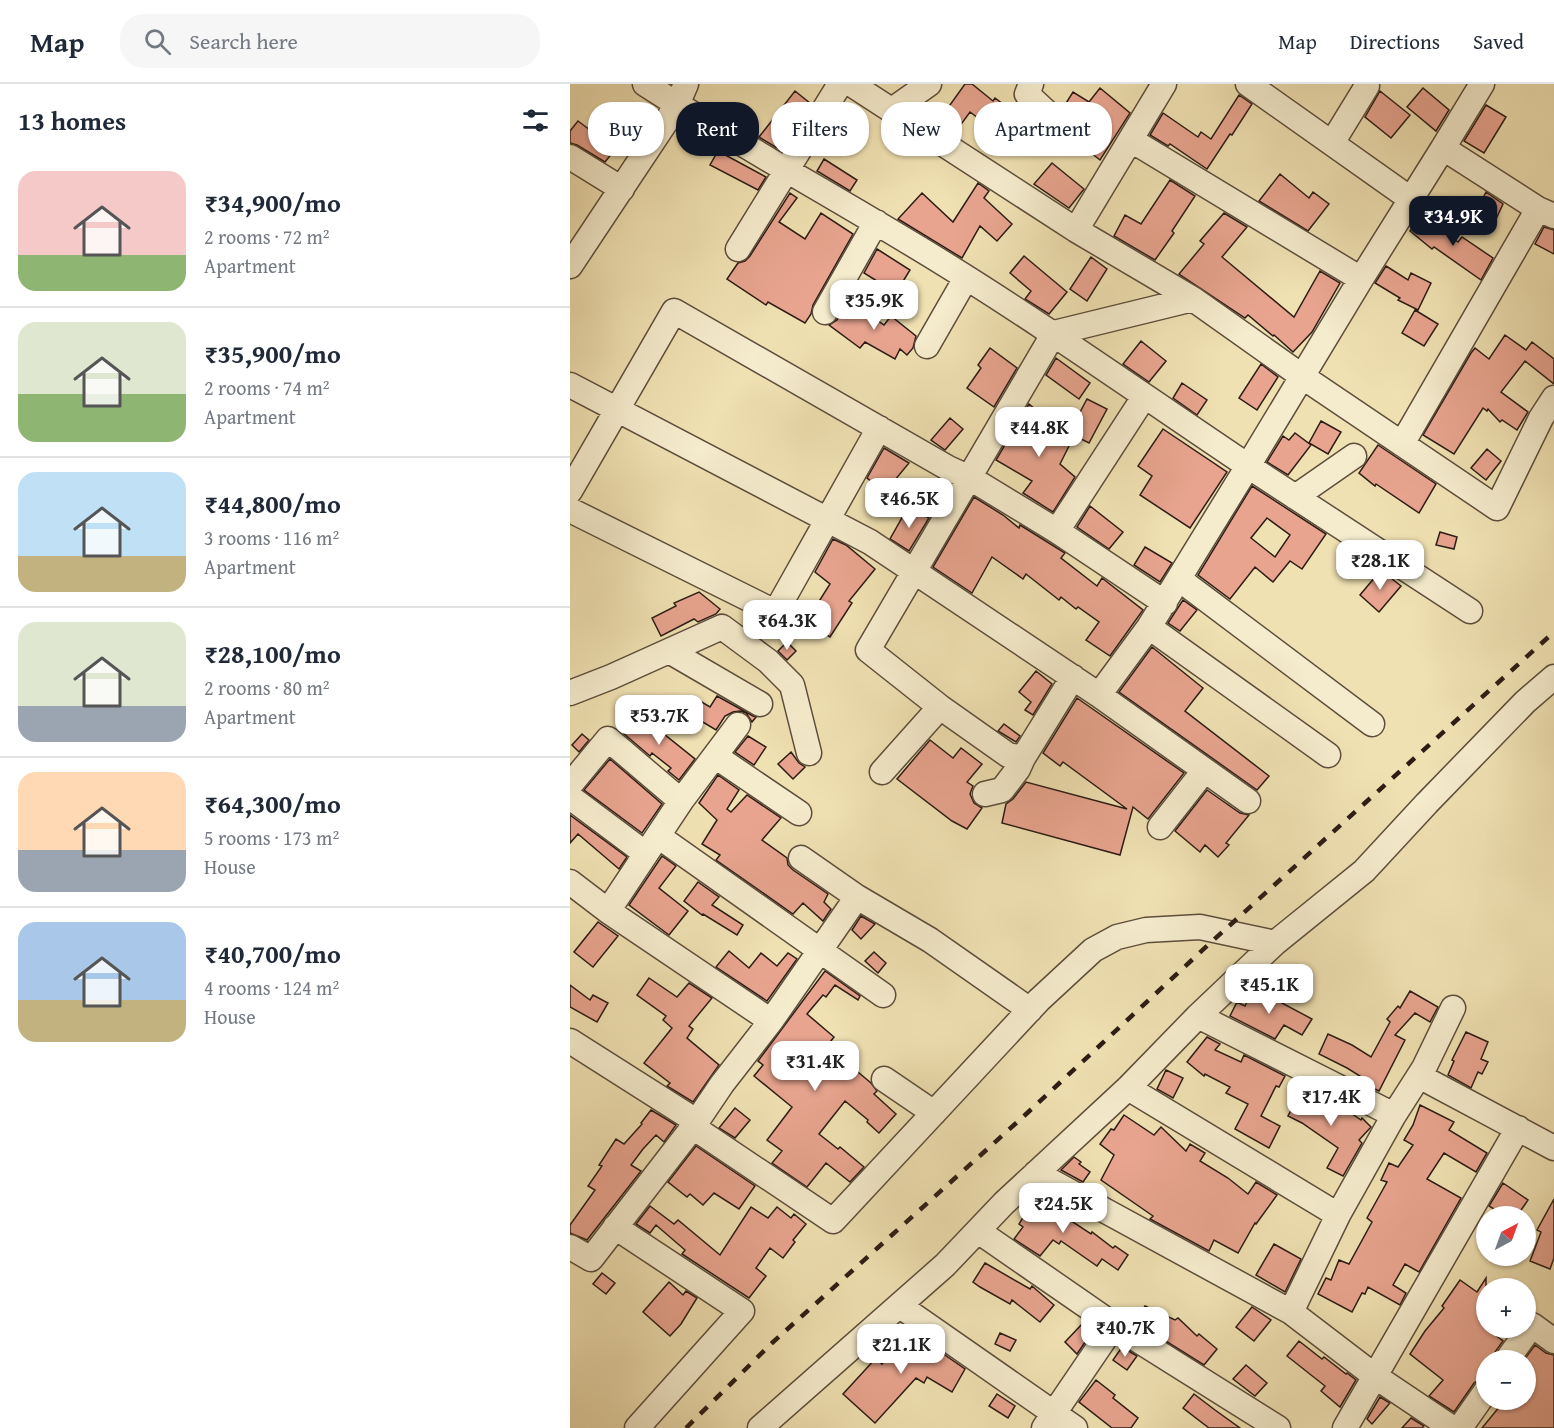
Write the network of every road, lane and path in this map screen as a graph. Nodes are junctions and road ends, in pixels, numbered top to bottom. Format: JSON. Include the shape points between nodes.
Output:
{"nodes":[{"id":1,"x":645,"y":84,"type":"edge"},
{"id":2,"x":840,"y":84,"type":"edge"},
{"id":3,"x":851,"y":84,"type":"edge"},
{"id":4,"x":928,"y":84,"type":"edge"},
{"id":5,"x":1031,"y":84,"type":"edge"},
{"id":6,"x":1164,"y":84,"type":"edge"},
{"id":7,"x":1248,"y":84,"type":"edge"},
{"id":8,"x":1482,"y":84,"type":"edge"},
{"id":9,"x":1367,"y":86,"type":"dead end"},
{"id":10,"x":681,"y":94,"type":"edge"},
{"id":11,"x":903,"y":102,"type":"edge"},
{"id":12,"x":1036,"y":102,"type":"edge"},
{"id":13,"x":881,"y":103,"type":"edge"},
{"id":14,"x":1131,"y":140,"type":"junction"},
{"id":15,"x":1332,"y":143,"type":"junction"},
{"id":16,"x":1443,"y":148,"type":"junction"},
{"id":17,"x":962,"y":156,"type":"edge"},
{"id":18,"x":570,"y":157,"type":"edge"},
{"id":19,"x":786,"y":170,"type":"junction"},
{"id":20,"x":622,"y":189,"type":"junction"},
{"id":21,"x":1412,"y":200,"type":"junction"},
{"id":22,"x":1546,"y":213,"type":"edge"},
{"id":23,"x":876,"y":222,"type":"junction"},
{"id":24,"x":1076,"y":230,"type":"junction"},
{"id":25,"x":738,"y":249,"type":"dead end"},
{"id":26,"x":570,"y":266,"type":"edge"},
{"id":27,"x":1149,"y":273,"type":"junction"},
{"id":28,"x":966,"y":278,"type":"junction"},
{"id":29,"x":1361,"y":279,"type":"junction"},
{"id":30,"x":1193,"y":299,"type":"junction"},
{"id":31,"x":1143,"y":311,"type":"junction"},
{"id":32,"x":825,"y":312,"type":"dead end"},
{"id":33,"x":1054,"y":333,"type":"junction"},
{"id":34,"x":927,"y":346,"type":"dead end"},
{"id":35,"x":1303,"y":377,"type":"junction"},
{"id":36,"x":570,"y":385,"type":"edge"},
{"id":37,"x":1144,"y":397,"type":"junction"},
{"id":38,"x":1554,"y":398,"type":"edge"},
{"id":39,"x":617,"y":409,"type":"junction"},
{"id":40,"x":879,"y":428,"type":"junction"},
{"id":41,"x":1402,"y":444,"type":"junction"},
{"id":42,"x":1354,"y":456,"type":"dead end"},
{"id":43,"x":1248,"y":466,"type":"junction"},
{"id":44,"x":970,"y":478,"type":"junction"},
{"id":45,"x":570,"y":491,"type":"edge"},
{"id":46,"x":1295,"y":497,"type":"junction"},
{"id":47,"x":570,"y":510,"type":"edge"},
{"id":48,"x":827,"y":520,"type":"junction"},
{"id":49,"x":1057,"y":531,"type":"junction"},
{"id":50,"x":915,"y":572,"type":"junction"},
{"id":51,"x":1179,"y":579,"type":"junction"},
{"id":52,"x":1165,"y":603,"type":"junction"},
{"id":53,"x":1470,"y":611,"type":"dead end"},
{"id":54,"x":1149,"y":627,"type":"junction"},
{"id":55,"x":669,"y":651,"type":"junction"},
{"id":56,"x":1073,"y":677,"type":"junction"},
{"id":57,"x":1554,"y":677,"type":"edge"},
{"id":58,"x":570,"y":693,"type":"edge"},
{"id":59,"x":1100,"y":695,"type":"junction"},
{"id":60,"x":760,"y":704,"type":"dead end"},
{"id":61,"x":940,"y":707,"type":"junction"},
{"id":62,"x":1372,"y":724,"type":"dead end"},
{"id":63,"x":738,"y":725,"type":"dead end"},
{"id":64,"x":809,"y":753,"type":"dead end"},
{"id":65,"x":1328,"y":755,"type":"dead end"},
{"id":66,"x":715,"y":756,"type":"junction"},
{"id":67,"x":1023,"y":758,"type":"junction"},
{"id":68,"x":1204,"y":771,"type":"junction"},
{"id":69,"x":882,"y":772,"type":"dead end"},
{"id":70,"x":570,"y":785,"type":"edge"},
{"id":71,"x":986,"y":794,"type":"dead end"},
{"id":72,"x":570,"y":797,"type":"edge"},
{"id":73,"x":681,"y":801,"type":"junction"},
{"id":74,"x":1248,"y":801,"type":"dead end"},
{"id":75,"x":799,"y":813,"type":"dead end"},
{"id":76,"x":1160,"y":827,"type":"dead end"},
{"id":77,"x":652,"y":845,"type":"junction"},
{"id":78,"x":801,"y":858,"type":"dead end"},
{"id":79,"x":570,"y":882,"type":"edge"},
{"id":80,"x":857,"y":897,"type":"junction"},
{"id":81,"x":608,"y":911,"type":"junction"},
{"id":82,"x":1275,"y":943,"type":"junction"},
{"id":83,"x":820,"y":952,"type":"junction"},
{"id":84,"x":883,"y":995,"type":"dead end"},
{"id":85,"x":1453,"y":1008,"type":"dead end"},
{"id":86,"x":1030,"y":1010,"type":"junction"},
{"id":87,"x":1198,"y":1016,"type":"junction"},
{"id":88,"x":771,"y":1021,"type":"junction"},
{"id":89,"x":570,"y":1041,"type":"edge"},
{"id":90,"x":1419,"y":1076,"type":"junction"},
{"id":91,"x":885,"y":1079,"type":"dead end"},
{"id":92,"x":1128,"y":1088,"type":"junction"},
{"id":93,"x":934,"y":1113,"type":"junction"},
{"id":94,"x":1394,"y":1115,"type":"junction"},
{"id":95,"x":694,"y":1124,"type":"junction"},
{"id":96,"x":1518,"y":1128,"type":"junction"},
{"id":97,"x":1554,"y":1148,"type":"edge"},
{"id":98,"x":1036,"y":1173,"type":"junction"},
{"id":99,"x":1338,"y":1215,"type":"junction"},
{"id":100,"x":615,"y":1227,"type":"junction"},
{"id":101,"x":978,"y":1231,"type":"junction"},
{"id":102,"x":570,"y":1247,"type":"edge"},
{"id":103,"x":900,"y":1306,"type":"junction"},
{"id":104,"x":1291,"y":1312,"type":"junction"},
{"id":105,"x":1114,"y":1325,"type":"junction"},
{"id":106,"x":1554,"y":1341,"type":"edge"},
{"id":107,"x":1515,"y":1350,"type":"edge"},
{"id":108,"x":1376,"y":1377,"type":"junction"},
{"id":109,"x":1476,"y":1405,"type":"edge"},
{"id":110,"x":1049,"y":1421,"type":"edge"},
{"id":111,"x":637,"y":1428,"type":"edge"},
{"id":112,"x":760,"y":1428,"type":"edge"},
{"id":113,"x":1075,"y":1428,"type":"edge"},
{"id":114,"x":1278,"y":1428,"type":"edge"},
{"id":115,"x":1345,"y":1428,"type":"edge"},
{"id":116,"x":1452,"y":1428,"type":"edge"},
{"id":117,"x":1460,"y":1428,"type":"edge"}],
"edges":[{"from":1,"to":10,"type":"street"},
{"from":2,"to":19,"type":"street"},
{"from":3,"to":13,"type":"street"},
{"from":4,"to":11,"type":"street"},
{"from":5,"to":12,"type":"street","via":[[1027,94]]},
{"from":6,"to":14,"type":"street"},
{"from":7,"to":15,"type":"street"},
{"from":8,"to":16,"type":"street"},
{"from":9,"to":15,"type":"street"},
{"from":10,"to":19,"type":"street"},
{"from":10,"to":20,"type":"street"},
{"from":14,"to":24,"type":"street"},
{"from":14,"to":29,"type":"street"},
{"from":15,"to":21,"type":"street"},
{"from":16,"to":21,"type":"street"},
{"from":16,"to":22,"type":"street"},
{"from":17,"to":24,"type":"street"},
{"from":18,"to":20,"type":"street"},
{"from":19,"to":23,"type":"street"},
{"from":19,"to":25,"type":"street"},
{"from":20,"to":26,"type":"street"},
{"from":21,"to":29,"type":"street"},
{"from":22,"to":41,"type":"street"},
{"from":23,"to":28,"type":"street"},
{"from":23,"to":32,"type":"street"},
{"from":24,"to":27,"type":"street"},
{"from":27,"to":30,"type":"street"},
{"from":27,"to":31,"type":"street"},
{"from":28,"to":33,"type":"street"},
{"from":28,"to":34,"type":"street"},
{"from":29,"to":35,"type":"street"},
{"from":30,"to":31,"type":"street"},
{"from":30,"to":35,"type":"street"},
{"from":31,"to":33,"type":"street"},
{"from":33,"to":37,"type":"street"},
{"from":33,"to":44,"type":"street"},
{"from":35,"to":41,"type":"street"},
{"from":35,"to":43,"type":"street"},
{"from":36,"to":39,"type":"street"},
{"from":37,"to":43,"type":"street"},
{"from":37,"to":49,"type":"street"},
{"from":38,"to":41,"type":"street","via":[[1497,508]]},
{"from":39,"to":40,"type":"street","via":[[674,311]]},
{"from":39,"to":45,"type":"street"},
{"from":39,"to":48,"type":"street"},
{"from":40,"to":44,"type":"street"},
{"from":40,"to":48,"type":"street"},
{"from":42,"to":46,"type":"street"},
{"from":43,"to":46,"type":"street"},
{"from":43,"to":51,"type":"street"},
{"from":44,"to":49,"type":"street"},
{"from":44,"to":50,"type":"street"},
{"from":46,"to":53,"type":"street"},
{"from":47,"to":48,"type":"street","via":[[769,609],[779,606]]},
{"from":48,"to":50,"type":"street"},
{"from":49,"to":52,"type":"street"},
{"from":50,"to":56,"type":"street"},
{"from":50,"to":61,"type":"street","via":[[868,650]]},
{"from":51,"to":52,"type":"street"},
{"from":51,"to":62,"type":"street"},
{"from":52,"to":54,"type":"street"},
{"from":54,"to":59,"type":"street"},
{"from":54,"to":65,"type":"street"},
{"from":55,"to":58,"type":"street"},
{"from":55,"to":60,"type":"street"},
{"from":55,"to":64,"type":"street","via":[[722,627],[792,685]]},
{"from":56,"to":59,"type":"street"},
{"from":56,"to":67,"type":"street"},
{"from":57,"to":82,"type":"street","via":[[1426,803],[1364,871]]},
{"from":59,"to":68,"type":"street"},
{"from":61,"to":67,"type":"street","via":[[1008,755]]},
{"from":61,"to":69,"type":"street"},
{"from":63,"to":66,"type":"street"},
{"from":66,"to":73,"type":"street"},
{"from":66,"to":75,"type":"street"},
{"from":67,"to":71,"type":"street","via":[[1002,789]]},
{"from":68,"to":74,"type":"street"},
{"from":68,"to":76,"type":"street"},
{"from":70,"to":73,"type":"street","via":[[608,739]]},
{"from":72,"to":77,"type":"street"},
{"from":73,"to":77,"type":"street"},
{"from":77,"to":81,"type":"street"},
{"from":77,"to":83,"type":"street"},
{"from":78,"to":80,"type":"street"},
{"from":79,"to":81,"type":"street"},
{"from":80,"to":83,"type":"street"},
{"from":80,"to":86,"type":"street","via":[[930,940]]},
{"from":81,"to":88,"type":"street"},
{"from":82,"to":86,"type":"street","via":[[1200,927],[1146,930],[1117,937],[1093,950]]},
{"from":82,"to":87,"type":"street"},
{"from":83,"to":84,"type":"street"},
{"from":83,"to":88,"type":"street"},
{"from":85,"to":90,"type":"street"},
{"from":86,"to":93,"type":"street"},
{"from":87,"to":92,"type":"street"},
{"from":87,"to":94,"type":"street"},
{"from":88,"to":95,"type":"street"},
{"from":89,"to":95,"type":"street"},
{"from":90,"to":94,"type":"street"},
{"from":90,"to":96,"type":"street"},
{"from":91,"to":93,"type":"street"},
{"from":92,"to":98,"type":"street"},
{"from":92,"to":99,"type":"street"},
{"from":93,"to":95,"type":"street","via":[[832,1221]]},
{"from":94,"to":99,"type":"street"},
{"from":95,"to":100,"type":"street"},
{"from":96,"to":97,"type":"street"},
{"from":96,"to":108,"type":"street"},
{"from":98,"to":101,"type":"street"},
{"from":98,"to":104,"type":"street"},
{"from":99,"to":104,"type":"street"},
{"from":100,"to":102,"type":"street","via":[[591,1259]]},
{"from":100,"to":111,"type":"street","via":[[742,1311]]},
{"from":101,"to":103,"type":"street"},
{"from":101,"to":105,"type":"street"},
{"from":103,"to":110,"type":"street"},
{"from":103,"to":112,"type":"street"},
{"from":104,"to":108,"type":"street"},
{"from":105,"to":110,"type":"street"},
{"from":105,"to":114,"type":"street"},
{"from":106,"to":107,"type":"street","via":[[1532,1325]]},
{"from":108,"to":115,"type":"street"},
{"from":108,"to":116,"type":"street"},
{"from":109,"to":117,"type":"street"},
{"from":110,"to":113,"type":"street"}]}
